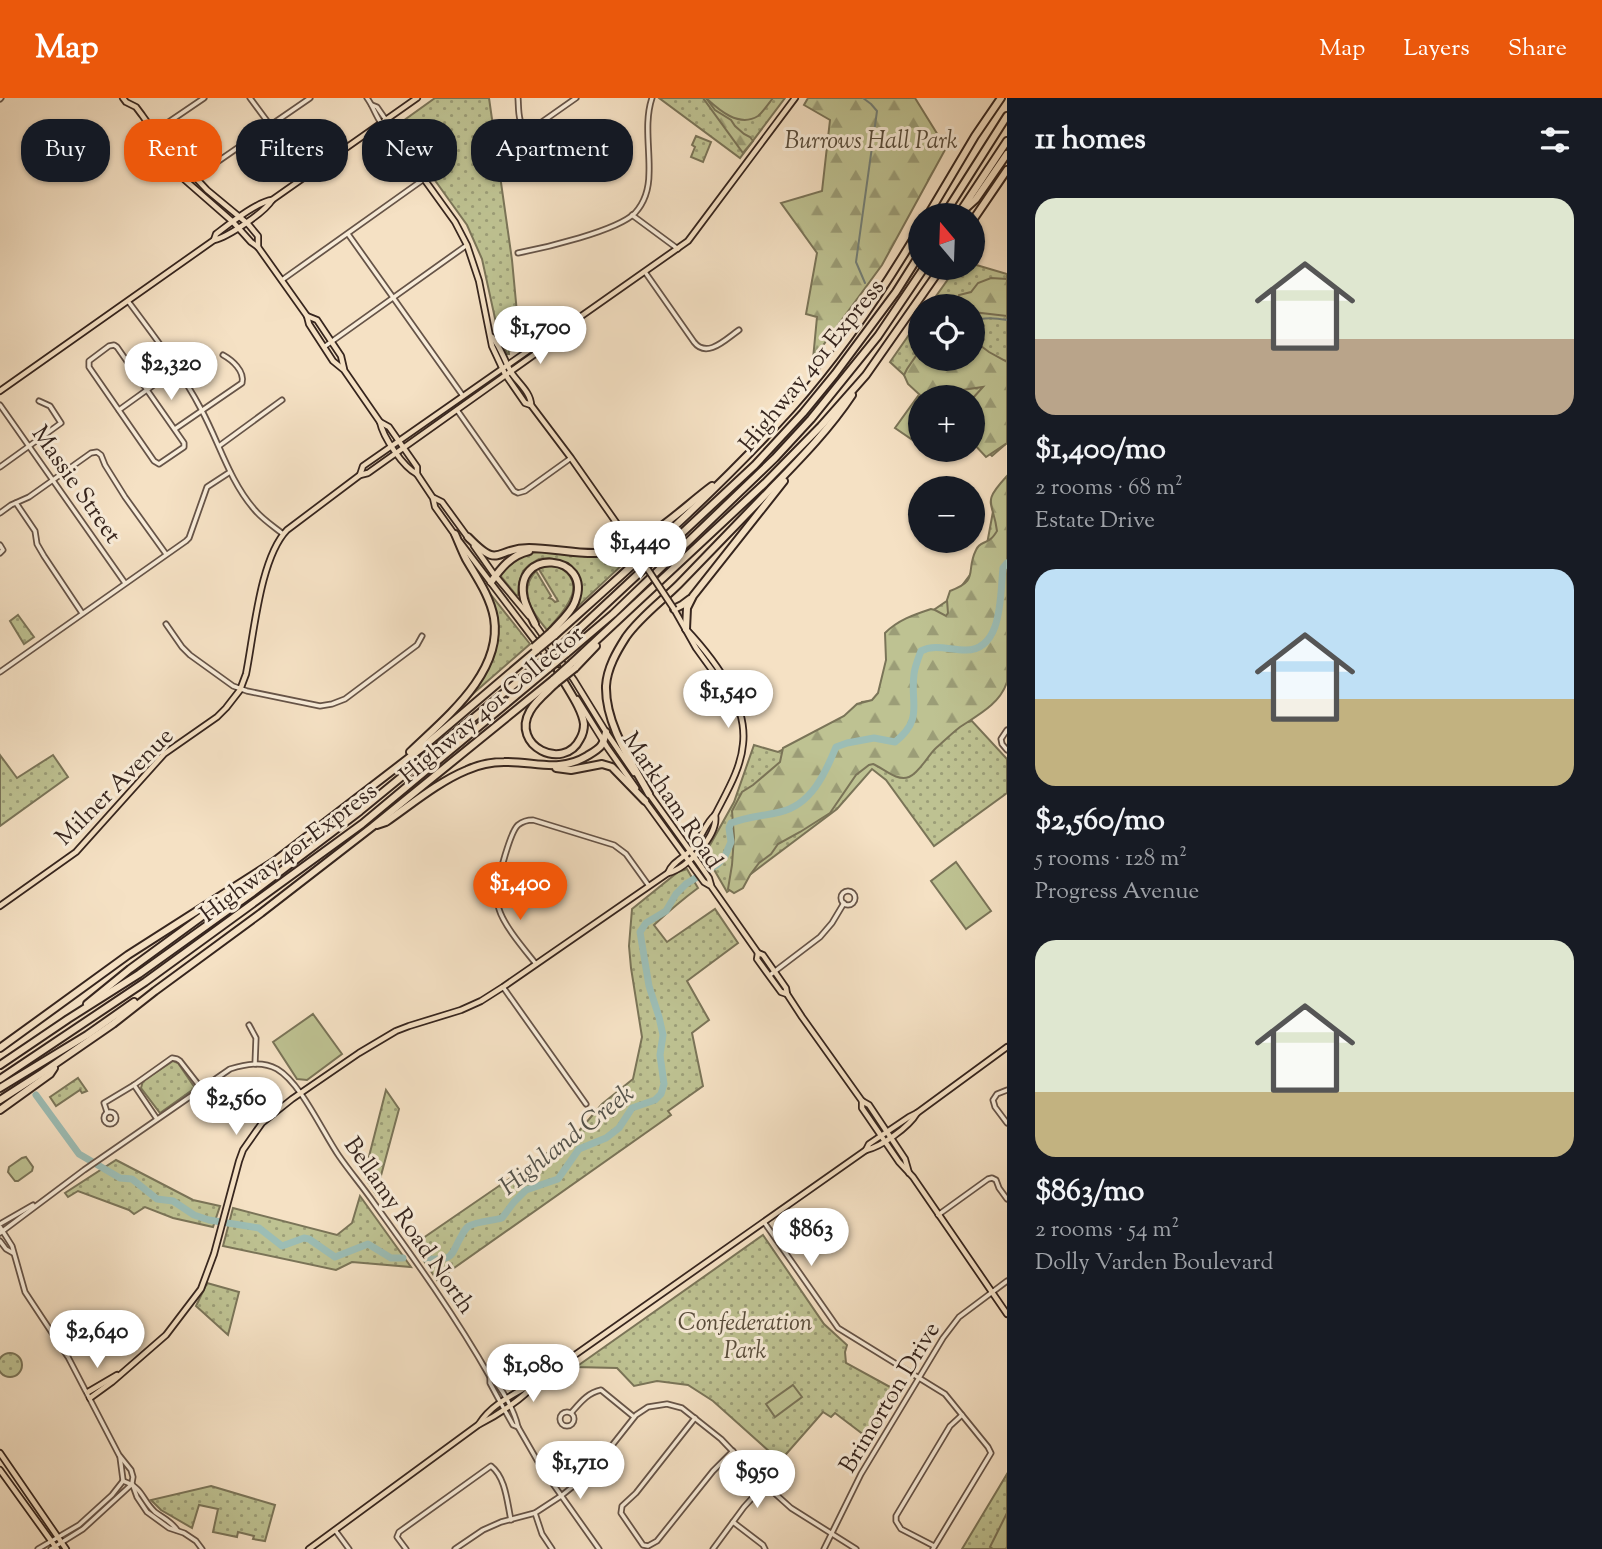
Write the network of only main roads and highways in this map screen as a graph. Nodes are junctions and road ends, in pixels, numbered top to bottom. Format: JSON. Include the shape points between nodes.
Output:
{"nodes":[{"id":1,"x":123,"y":98,"type":"edge"},
{"id":2,"x":135,"y":98,"type":"edge"},
{"id":3,"x":418,"y":98,"type":"edge"},
{"id":4,"x":795,"y":98,"type":"edge"},
{"id":5,"x":1001,"y":98,"type":"edge"},
{"id":6,"x":136,"y":107,"type":"junction"},
{"id":7,"x":1007,"y":116,"type":"edge"},
{"id":8,"x":145,"y":119,"type":"edge"},
{"id":9,"x":388,"y":119,"type":"edge"},
{"id":10,"x":362,"y":137,"type":"edge"},
{"id":11,"x":1007,"y":141,"type":"edge"},
{"id":12,"x":1007,"y":154,"type":"edge"},
{"id":13,"x":1007,"y":170,"type":"edge"},
{"id":14,"x":187,"y":182,"type":"edge"},
{"id":15,"x":199,"y":182,"type":"edge"},
{"id":16,"x":426,"y":182,"type":"edge"},
{"id":17,"x":272,"y":200,"type":"junction"},
{"id":18,"x":935,"y":203,"type":"edge"},
{"id":19,"x":952,"y":203,"type":"edge"},
{"id":20,"x":967,"y":203,"type":"edge"},
{"id":21,"x":972,"y":203,"type":"edge"},
{"id":22,"x":985,"y":203,"type":"edge"},
{"id":23,"x":240,"y":217,"type":"junction"},
{"id":24,"x":233,"y":222,"type":"junction"},
{"id":25,"x":246,"y":222,"type":"junction"},
{"id":26,"x":239,"y":227,"type":"junction"},
{"id":27,"x":214,"y":240,"type":"junction"},
{"id":28,"x":258,"y":247,"type":"junction"},
{"id":29,"x":908,"y":248,"type":"edge"},
{"id":30,"x":908,"y":273,"type":"edge"},
{"id":31,"x":916,"y":280,"type":"edge"},
{"id":32,"x":933,"y":280,"type":"edge"},
{"id":33,"x":307,"y":316,"type":"junction"},
{"id":34,"x":344,"y":370,"type":"junction"},
{"id":35,"x":507,"y":370,"type":"junction"},
{"id":36,"x":866,"y":375,"type":"junction"},
{"id":37,"x":0,"y":391,"type":"edge"},
{"id":38,"x":380,"y":422,"type":"junction"},
{"id":39,"x":399,"y":441,"type":"junction"},
{"id":40,"x":392,"y":446,"type":"junction"},
{"id":41,"x":404,"y":448,"type":"junction"},
{"id":42,"x":397,"y":453,"type":"junction"},
{"id":43,"x":795,"y":464,"type":"junction"},
{"id":44,"x":730,"y":472,"type":"junction"},
{"id":45,"x":360,"y":474,"type":"junction"},
{"id":46,"x":417,"y":474,"type":"junction"},
{"id":47,"x":433,"y":498,"type":"junction"},
{"id":48,"x":455,"y":534,"type":"junction"},
{"id":49,"x":468,"y":537,"type":"junction"},
{"id":50,"x":541,"y":549,"type":"junction"},
{"id":51,"x":493,"y":579,"type":"junction"},
{"id":52,"x":693,"y":596,"type":"junction"},
{"id":53,"x":674,"y":609,"type":"junction"},
{"id":54,"x":535,"y":624,"type":"junction"},
{"id":55,"x":686,"y":629,"type":"junction"},
{"id":56,"x":552,"y":634,"type":"junction"},
{"id":57,"x":712,"y":670,"type":"junction"},
{"id":58,"x":719,"y":670,"type":"junction"},
{"id":59,"x":558,"y":671,"type":"junction"},
{"id":60,"x":555,"y":681,"type":"junction"},
{"id":61,"x":734,"y":701,"type":"junction"},
{"id":62,"x":606,"y":732,"type":"junction"},
{"id":63,"x":604,"y":742,"type":"junction"},
{"id":64,"x":537,"y":764,"type":"junction"},
{"id":65,"x":392,"y":769,"type":"junction"},
{"id":66,"x":649,"y":794,"type":"junction"},
{"id":67,"x":645,"y":801,"type":"junction"},
{"id":68,"x":715,"y":815,"type":"junction"},
{"id":69,"x":372,"y":827,"type":"junction"},
{"id":70,"x":691,"y":851,"type":"junction"},
{"id":71,"x":685,"y":856,"type":"junction"},
{"id":72,"x":695,"y":858,"type":"junction"},
{"id":73,"x":275,"y":861,"type":"junction"},
{"id":74,"x":689,"y":861,"type":"junction"},
{"id":75,"x":668,"y":873,"type":"junction"},
{"id":76,"x":711,"y":886,"type":"junction"},
{"id":77,"x":0,"y":906,"type":"edge"},
{"id":78,"x":155,"y":991,"type":"junction"},
{"id":79,"x":68,"y":1019,"type":"junction"},
{"id":80,"x":0,"y":1047,"type":"edge"},
{"id":81,"x":1007,"y":1047,"type":"edge"},
{"id":82,"x":60,"y":1061,"type":"junction"},
{"id":83,"x":0,"y":1066,"type":"edge"},
{"id":84,"x":0,"y":1079,"type":"edge"},
{"id":85,"x":0,"y":1088,"type":"edge"},
{"id":86,"x":0,"y":1100,"type":"edge"},
{"id":87,"x":862,"y":1101,"type":"junction"},
{"id":88,"x":0,"y":1110,"type":"edge"},
{"id":89,"x":917,"y":1114,"type":"junction"},
{"id":90,"x":888,"y":1131,"type":"junction"},
{"id":91,"x":881,"y":1135,"type":"junction"},
{"id":92,"x":891,"y":1137,"type":"junction"},
{"id":93,"x":885,"y":1141,"type":"junction"},
{"id":94,"x":866,"y":1150,"type":"junction"},
{"id":95,"x":909,"y":1173,"type":"junction"},
{"id":96,"x":1007,"y":1314,"type":"edge"},
{"id":97,"x":121,"y":1373,"type":"junction"},
{"id":98,"x":535,"y":1383,"type":"junction"},
{"id":99,"x":88,"y":1392,"type":"road end"},
{"id":100,"x":90,"y":1398,"type":"road end"},
{"id":101,"x":479,"y":1424,"type":"junction"},
{"id":102,"x":0,"y":1453,"type":"edge"},
{"id":103,"x":0,"y":1470,"type":"edge"},
{"id":104,"x":54,"y":1548,"type":"edge"},
{"id":105,"x":66,"y":1549,"type":"edge"},
{"id":106,"x":309,"y":1549,"type":"edge"}],
"edges":[{"from":1,"to":6,"type":"main road","name":"Markham Road"},
{"from":2,"to":6,"type":"main road","name":"Markham Road"},
{"from":3,"to":9,"type":"main road"},
{"from":4,"to":35,"type":"main road","name":"Milner Avenue","via":[[688,241]]},
{"from":5,"to":18,"type":"highway"},
{"from":6,"to":8,"type":"main road","name":"Markham Road"},
{"from":7,"to":19,"type":"highway"},
{"from":10,"to":17,"type":"main road"},
{"from":11,"to":20,"type":"highway"},
{"from":12,"to":21,"type":"highway"},
{"from":13,"to":22,"type":"highway"},
{"from":14,"to":24,"type":"main road","name":"Markham Road"},
{"from":15,"to":23,"type":"main road","name":"Markham Road"},
{"from":16,"to":35,"type":"main road","via":[[467,245],[491,336]]},
{"from":17,"to":23,"type":"main road"},
{"from":17,"to":25,"type":"main road"},
{"from":23,"to":24,"type":"main road"},
{"from":23,"to":25,"type":"main road","name":"Markham Road"},
{"from":24,"to":26,"type":"main road","name":"Markham Road"},
{"from":24,"to":27,"type":"main road"},
{"from":25,"to":26,"type":"main road"},
{"from":25,"to":28,"type":"main road","name":"Markham Road","via":[[258,236]]},
{"from":26,"to":27,"type":"main road"},
{"from":26,"to":28,"type":"main road","name":"Markham Road"},
{"from":27,"to":37,"type":"main road"},
{"from":28,"to":33,"type":"main road","name":"Markham Road"},
{"from":29,"to":44,"type":"highway","name":"Highway 401 Collector","via":[[839,351]]},
{"from":30,"to":79,"type":"highway","name":"Highway 401 Express","bridge":true,"via":[[803,413],[746,474],[561,646],[360,811],[139,974]]},
{"from":31,"to":84,"type":"highway","name":"Highway 401 Express","bridge":true,"via":[[811,419],[613,614],[362,824],[145,982]]},
{"from":32,"to":36,"type":"highway","name":"Highway 401 Collector"},
{"from":33,"to":34,"type":"main road","name":"Markham Road","via":[[333,361]]},
{"from":33,"to":34,"type":"main road","name":"Markham Road","via":[[317,320],[341,356]]},
{"from":34,"to":38,"type":"main road","name":"Markham Road"},
{"from":35,"to":39,"type":"main road","name":"Milner Avenue"},
{"from":35,"to":41,"type":"main road","name":"Milner Avenue"},
{"from":35,"to":53,"type":"main road","bridge":true},
{"from":36,"to":43,"type":"highway","via":[[838,416]]},
{"from":36,"to":60,"type":"highway","name":"Highway 401 Collector","bridge":true,"via":[[765,483]]},
{"from":38,"to":39,"type":"main road","name":"Markham Road"},
{"from":38,"to":40,"type":"main road","name":"Markham Road"},
{"from":39,"to":40,"type":"main road","name":"Milner Avenue"},
{"from":39,"to":41,"type":"main road","name":"Markham Road"},
{"from":40,"to":42,"type":"main road","name":"Markham Road"},
{"from":40,"to":45,"type":"main road","name":"Milner Avenue"},
{"from":41,"to":42,"type":"main road","name":"Milner Avenue"},
{"from":41,"to":46,"type":"main road","name":"Markham Road"},
{"from":42,"to":45,"type":"main road","name":"Milner Avenue"},
{"from":42,"to":46,"type":"main road","name":"Markham Road"},
{"from":43,"to":52,"type":"highway"},
{"from":43,"to":66,"type":"highway","via":[[635,626],[609,669],[606,686],[611,719]]},
{"from":44,"to":50,"type":"highway","via":[[659,528],[620,549],[600,553]]},
{"from":44,"to":56,"type":"highway","name":"Highway 401 Collector"},
{"from":45,"to":77,"type":"main road","name":"Milner Avenue","via":[[283,534],[273,550],[246,674],[234,699],[217,717],[164,754],[76,852]]},
{"from":46,"to":47,"type":"main road","name":"Markham Road"},
{"from":47,"to":48,"type":"main road","name":"Markham Road"},
{"from":47,"to":49,"type":"main road","name":"Markham Road","via":[[442,502]]},
{"from":48,"to":51,"type":"main road","name":"Markham Road"},
{"from":48,"to":65,"type":"highway","via":[[494,618],[492,648],[478,680],[458,706]]},
{"from":49,"to":50,"type":"highway","via":[[481,551],[494,556]]},
{"from":49,"to":51,"type":"main road","name":"Markham Road"},
{"from":50,"to":51,"type":"highway","via":[[514,556]]},
{"from":51,"to":54,"type":"main road","name":"Markham Road"},
{"from":51,"to":59,"type":"main road","name":"Markham Road"},
{"from":52,"to":53,"type":"highway"},
{"from":52,"to":55,"type":"highway"},
{"from":53,"to":55,"type":"main road"},
{"from":54,"to":56,"type":"highway","via":[[524,597],[527,573],[539,564],[560,563],[574,575],[578,589],[574,606]]},
{"from":54,"to":62,"type":"main road","name":"Markham Road"},
{"from":55,"to":57,"type":"main road"},
{"from":55,"to":58,"type":"main road"},
{"from":56,"to":65,"type":"highway","name":"Highway 401 Collector","bridge":true},
{"from":57,"to":58,"type":"main road"},
{"from":57,"to":61,"type":"main road"},
{"from":58,"to":61,"type":"main road"},
{"from":59,"to":60,"type":"highway","via":[[582,714],[584,729],[577,745],[556,755],[531,743],[526,720]]},
{"from":59,"to":63,"type":"main road","name":"Markham Road"},
{"from":60,"to":69,"type":"highway","name":"Highway 401 Collector"},
{"from":61,"to":68,"type":"main road","via":[[742,723],[742,750],[736,774]]},
{"from":62,"to":63,"type":"highway"},
{"from":62,"to":66,"type":"main road","name":"Markham Road"},
{"from":63,"to":64,"type":"highway","via":[[578,761],[561,766]]},
{"from":63,"to":67,"type":"main road","name":"Markham Road"},
{"from":64,"to":67,"type":"highway","via":[[571,770],[602,764],[612,767]]},
{"from":64,"to":69,"type":"highway","via":[[500,762],[468,769]]},
{"from":65,"to":73,"type":"highway","name":"Highway 401 Collector"},
{"from":66,"to":70,"type":"main road","name":"Markham Road"},
{"from":67,"to":71,"type":"main road","name":"Markham Road"},
{"from":68,"to":70,"type":"main road"},
{"from":68,"to":72,"type":"main road"},
{"from":69,"to":78,"type":"highway","name":"Highway 401 Collector"},
{"from":70,"to":71,"type":"main road"},
{"from":70,"to":72,"type":"main road","name":"Markham Road"},
{"from":71,"to":74,"type":"main road","name":"Markham Road"},
{"from":71,"to":75,"type":"main road","via":[[670,866]]},
{"from":72,"to":74,"type":"main road"},
{"from":72,"to":76,"type":"main road","name":"Markham Road"},
{"from":73,"to":79,"type":"highway"},
{"from":73,"to":80,"type":"highway","name":"Highway 401 Collector","via":[[128,955]]},
{"from":74,"to":75,"type":"main road"},
{"from":74,"to":76,"type":"main road","name":"Markham Road"},
{"from":75,"to":97,"type":"main road","via":[[481,1001],[383,1038],[262,1123],[243,1150],[201,1289],[166,1335]]},
{"from":76,"to":87,"type":"main road","name":"Markham Road"},
{"from":78,"to":82,"type":"highway","name":"Highway 401 Collector"},
{"from":78,"to":85,"type":"highway"},
{"from":79,"to":83,"type":"highway","name":"Highway 401 Express"},
{"from":81,"to":89,"type":"main road"},
{"from":82,"to":86,"type":"highway","name":"Highway 401 Collector"},
{"from":82,"to":88,"type":"highway","via":[[50,1074]]},
{"from":87,"to":90,"type":"main road","name":"Markham Road"},
{"from":87,"to":91,"type":"main road","name":"Markham Road"},
{"from":89,"to":90,"type":"main road"},
{"from":89,"to":92,"type":"main road"},
{"from":90,"to":91,"type":"main road"},
{"from":90,"to":92,"type":"main road","name":"Markham Road"},
{"from":91,"to":93,"type":"main road","name":"Markham Road"},
{"from":91,"to":94,"type":"main road"},
{"from":92,"to":93,"type":"main road"},
{"from":92,"to":95,"type":"main road","name":"Markham Road"},
{"from":93,"to":94,"type":"main road"},
{"from":93,"to":95,"type":"main road","name":"Markham Road"},
{"from":94,"to":98,"type":"main road"},
{"from":95,"to":96,"type":"main road","name":"Markham Road"},
{"from":97,"to":99,"type":"main road"},
{"from":97,"to":100,"type":"main road"},
{"from":98,"to":101,"type":"main road"},
{"from":98,"to":101,"type":"main road","via":[[506,1399]]},
{"from":101,"to":106,"type":"main road"},
{"from":102,"to":105,"type":"main road"},
{"from":103,"to":104,"type":"main road"}]}
